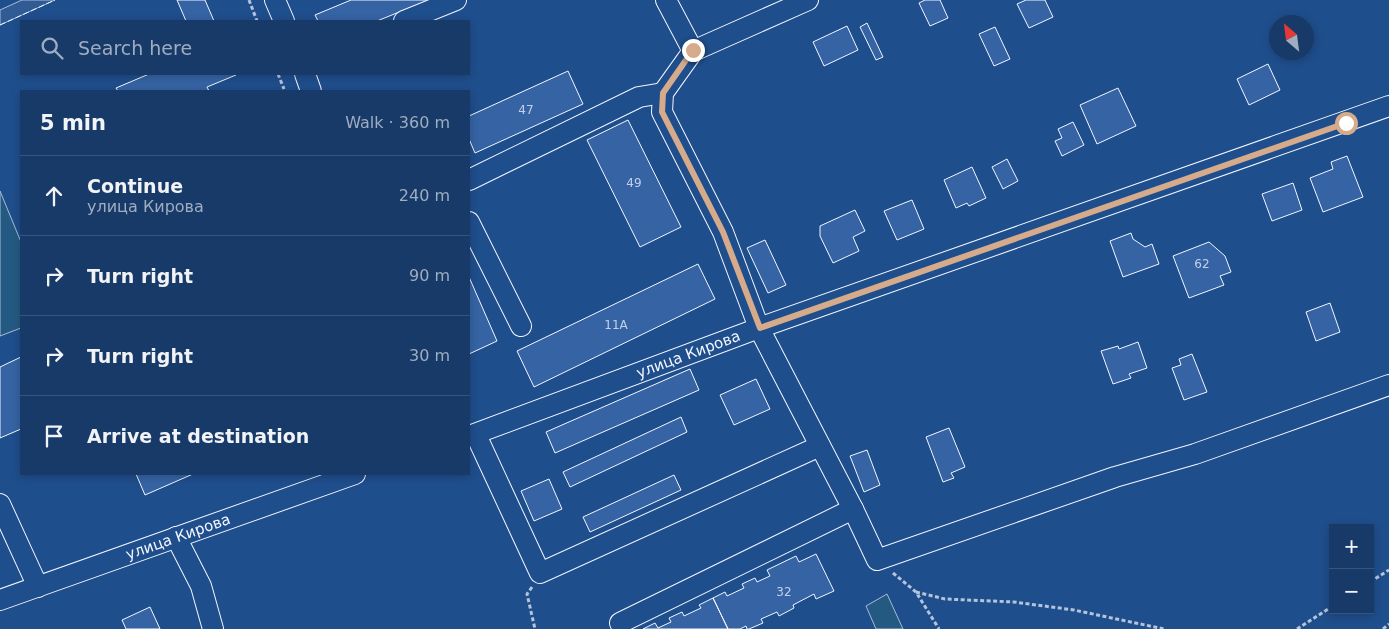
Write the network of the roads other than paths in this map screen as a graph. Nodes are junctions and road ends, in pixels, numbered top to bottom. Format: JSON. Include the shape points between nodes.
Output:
{"nodes":[{"id":1,"x":276,"y":0,"type":"edge"},
{"id":2,"x":456,"y":0,"type":"edge"},
{"id":3,"x":666,"y":0,"type":"edge"},
{"id":4,"x":808,"y":0,"type":"edge"},
{"id":5,"x":284,"y":20,"type":"edge"},
{"id":6,"x":406,"y":20,"type":"edge"},
{"id":7,"x":693,"y":50,"type":"junction"},
{"id":8,"x":305,"y":75,"type":"edge"},
{"id":9,"x":311,"y":90,"type":"edge"},
{"id":10,"x":663,"y":93,"type":"junction"},
{"id":11,"x":1389,"y":106,"type":"edge"},
{"id":12,"x":470,"y":180,"type":"edge"},
{"id":13,"x":470,"y":224,"type":"edge"},
{"id":14,"x":521,"y":326,"type":"dead end"},
{"id":15,"x":760,"y":328,"type":"junction"},
{"id":16,"x":1389,"y":385,"type":"edge"},
{"id":17,"x":472,"y":435,"type":"edge"},
{"id":18,"x":820,"y":446,"type":"junction"},
{"id":19,"x":352,"y":475,"type":"edge"},
{"id":20,"x":0,"y":504,"type":"edge"},
{"id":21,"x":853,"y":509,"type":"junction"},
{"id":22,"x":176,"y":537,"type":"junction"},
{"id":23,"x":38,"y":587,"type":"junction"},
{"id":24,"x":0,"y":600,"type":"edge"},
{"id":25,"x":620,"y":623,"type":"dead end"},
{"id":26,"x":213,"y":629,"type":"edge"}],
"edges":[{"from":1,"to":5,"type":"street"},
{"from":2,"to":6,"type":"street"},
{"from":3,"to":7,"type":"street"},
{"from":4,"to":7,"type":"street"},
{"from":7,"to":10,"type":"street"},
{"from":8,"to":9,"type":"street"},
{"from":10,"to":12,"type":"street","via":[[639,97]]},
{"from":10,"to":15,"type":"street","via":[[662,112],[723,232]]},
{"from":11,"to":15,"type":"street","name":"улица Кирова"},
{"from":13,"to":14,"type":"street"},
{"from":15,"to":17,"type":"street","name":"улица Кирова"},
{"from":15,"to":18,"type":"street"},
{"from":16,"to":21,"type":"street","via":[[1195,454],[877,560]]},
{"from":17,"to":18,"type":"street","via":[[540,573]]},
{"from":18,"to":21,"type":"street"},
{"from":19,"to":22,"type":"street","name":"улица Кирова"},
{"from":20,"to":23,"type":"street"},
{"from":21,"to":25,"type":"street"},
{"from":22,"to":23,"type":"street","name":"улица Кирова"},
{"from":22,"to":26,"type":"street","via":[[201,586]]},
{"from":23,"to":24,"type":"street","name":"улица Кирова"}]}
